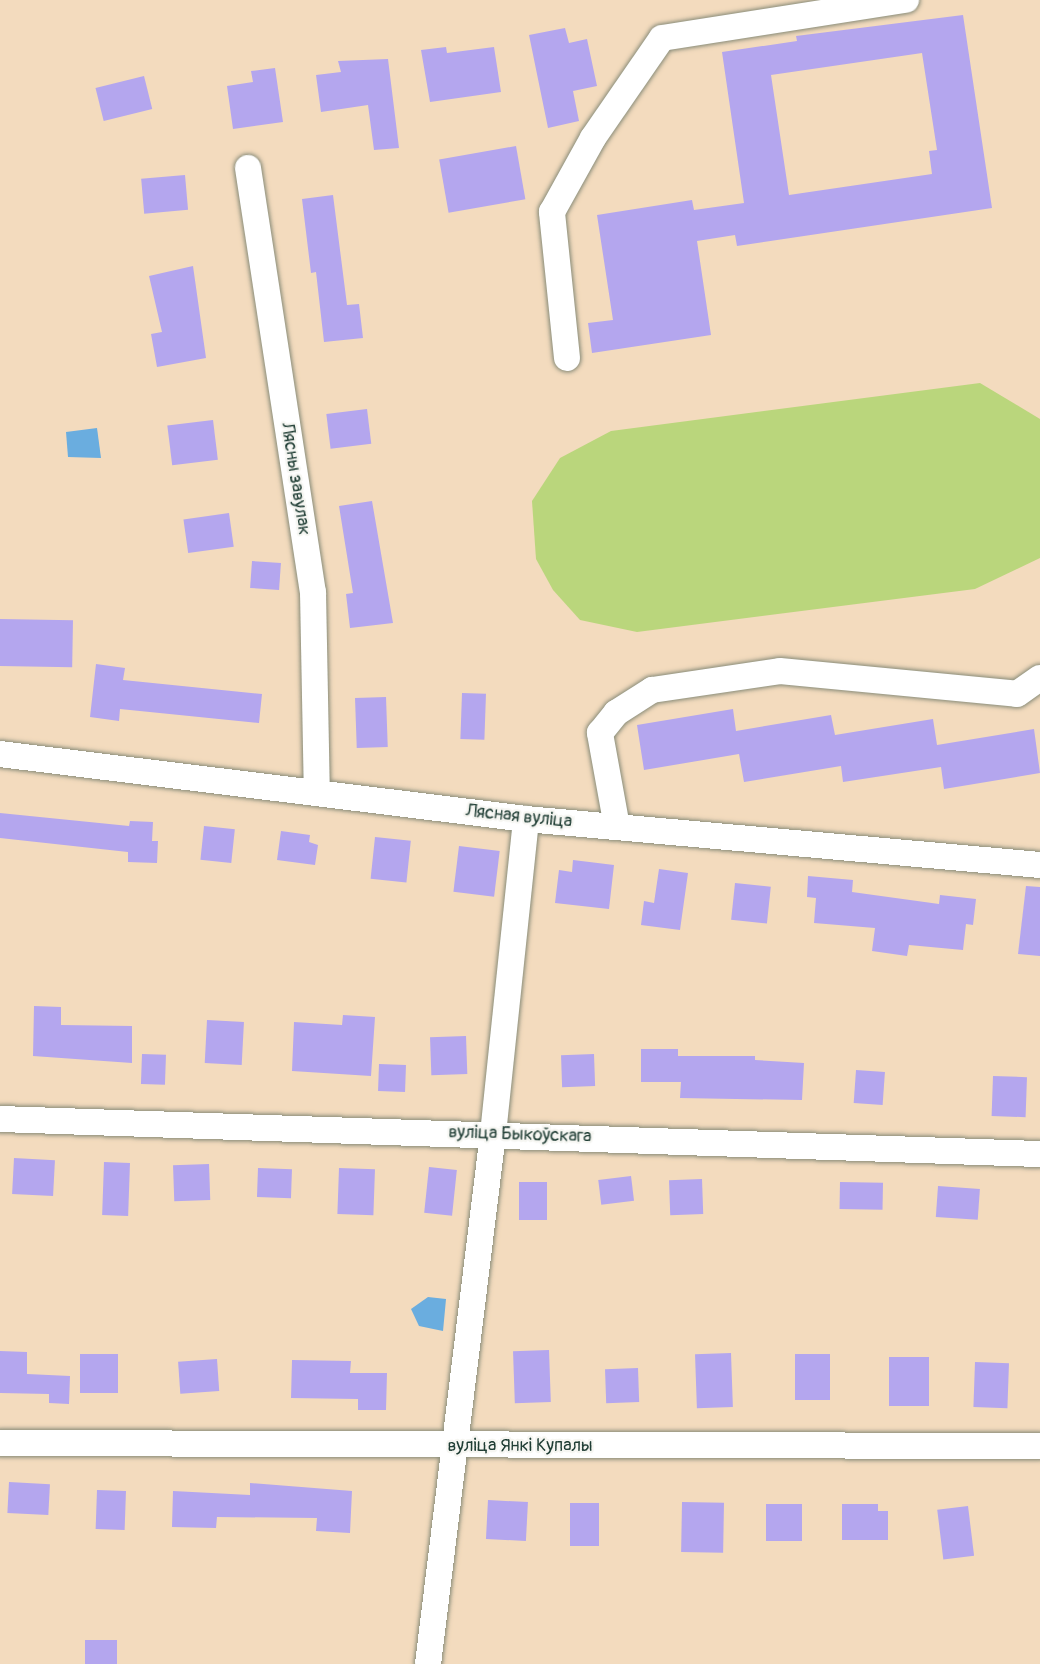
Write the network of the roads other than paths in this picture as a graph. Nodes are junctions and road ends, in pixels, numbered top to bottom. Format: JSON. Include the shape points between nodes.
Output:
{"nodes":[{"id":1,"x":906,"y":0,"type":"edge"},
{"id":2,"x":248,"y":168,"type":"dead end"},
{"id":3,"x":567,"y":358,"type":"dead end"},
{"id":4,"x":1040,"y":678,"type":"edge"},
{"id":5,"x":0,"y":754,"type":"edge"},
{"id":6,"x":317,"y":792,"type":"junction"},
{"id":7,"x":526,"y":819,"type":"junction"},
{"id":8,"x":617,"y":827,"type":"junction"},
{"id":9,"x":1040,"y":865,"type":"edge"},
{"id":10,"x":0,"y":1119,"type":"edge"},
{"id":11,"x":493,"y":1134,"type":"junction"},
{"id":12,"x":1040,"y":1154,"type":"edge"},
{"id":13,"x":0,"y":1443,"type":"edge"},
{"id":14,"x":454,"y":1446,"type":"junction"},
{"id":15,"x":1040,"y":1446,"type":"edge"},
{"id":16,"x":428,"y":1664,"type":"edge"}],
"edges":[{"from":1,"to":3,"type":"street","via":[[662,38],[593,138],[552,212]]},
{"from":2,"to":6,"type":"street","name":"Лясны завулак","via":[[313,592]]},
{"from":4,"to":8,"type":"street","via":[[1017,693],[780,671],[652,690],[616,713],[600,734]]},
{"from":5,"to":6,"type":"street","name":"Лясная вуліца"},
{"from":6,"to":7,"type":"street","name":"Лясная вуліца"},
{"from":7,"to":8,"type":"street","name":"Лясная вуліца"},
{"from":7,"to":11,"type":"street"},
{"from":8,"to":9,"type":"street","name":"Лясная вуліца"},
{"from":10,"to":11,"type":"street","name":"вуліца Быкоўскага"},
{"from":11,"to":12,"type":"street","name":"вуліца Быкоўскага"},
{"from":11,"to":14,"type":"street"},
{"from":13,"to":14,"type":"street","name":"вуліца Янкі Купалы"},
{"from":14,"to":15,"type":"street","name":"вуліца Янкі Купалы"},
{"from":14,"to":16,"type":"street"}]}
